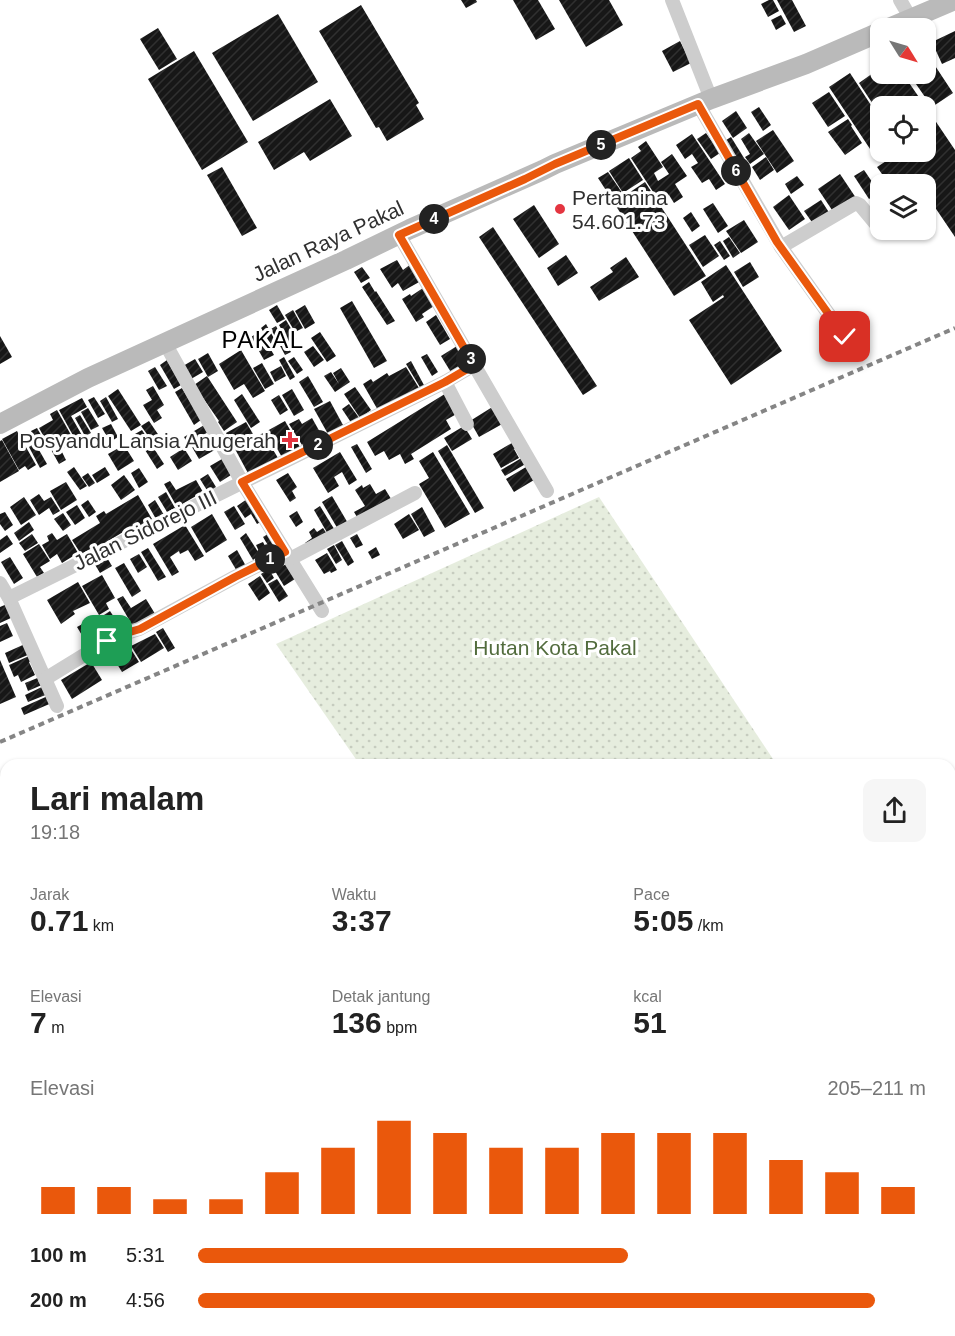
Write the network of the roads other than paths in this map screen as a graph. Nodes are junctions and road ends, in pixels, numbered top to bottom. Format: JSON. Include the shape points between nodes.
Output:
{"nodes":[{"id":1,"x":672,"y":0,"type":"edge"},
{"id":2,"x":900,"y":0,"type":"edge"},
{"id":3,"x":955,"y":0,"type":"edge"},
{"id":4,"x":909,"y":18,"type":"edge"},
{"id":5,"x":912,"y":18,"type":"edge"},
{"id":6,"x":870,"y":36,"type":"edge"},
{"id":7,"x":704,"y":101,"type":"junction"},
{"id":8,"x":870,"y":217,"type":"edge"},
{"id":9,"x":399,"y":235,"type":"junction"},
{"id":10,"x":781,"y":247,"type":"junction"},
{"id":11,"x":845,"y":337,"type":"dead end"},
{"id":12,"x":165,"y":343,"type":"junction"},
{"id":13,"x":474,"y":365,"type":"junction"},
{"id":14,"x":445,"y":382,"type":"junction"},
{"id":15,"x":0,"y":424,"type":"edge"},
{"id":16,"x":467,"y":424,"type":"dead end"},
{"id":17,"x":242,"y":482,"type":"junction"},
{"id":18,"x":547,"y":491,"type":"dead end"},
{"id":19,"x":415,"y":493,"type":"dead end"},
{"id":20,"x":287,"y":556,"type":"junction"},
{"id":21,"x":0,"y":583,"type":"edge"},
{"id":22,"x":9,"y":598,"type":"junction"},
{"id":23,"x":322,"y":611,"type":"dead end"},
{"id":24,"x":45,"y":679,"type":"junction"},
{"id":25,"x":57,"y":706,"type":"dead end"}],
"edges":[{"from":1,"to":7,"type":"street"},
{"from":2,"to":4,"type":"street"},
{"from":3,"to":5,"type":"main road"},
{"from":6,"to":7,"type":"main road","name":"Jalan Raya Pakal"},
{"from":7,"to":9,"type":"main road","name":"Jalan Raya Pakal"},
{"from":7,"to":10,"type":"street"},
{"from":8,"to":10,"type":"street","via":[[856,202]]},
{"from":9,"to":12,"type":"main road","name":"Jalan Raya Pakal"},
{"from":9,"to":13,"type":"street"},
{"from":10,"to":11,"type":"street"},
{"from":12,"to":15,"type":"main road","name":"Jalan Raya Pakal"},
{"from":12,"to":17,"type":"street"},
{"from":13,"to":14,"type":"street","name":"Jalan Sidorejo III"},
{"from":13,"to":18,"type":"street"},
{"from":14,"to":16,"type":"street"},
{"from":14,"to":17,"type":"street","name":"Jalan Sidorejo III"},
{"from":17,"to":20,"type":"street"},
{"from":17,"to":22,"type":"street","name":"Jalan Sidorejo III"},
{"from":19,"to":20,"type":"street"},
{"from":20,"to":23,"type":"street"},
{"from":20,"to":24,"type":"street","via":[[235,577],[140,629],[107,641]]},
{"from":21,"to":22,"type":"street"},
{"from":22,"to":24,"type":"street"},
{"from":24,"to":25,"type":"street"}]}
